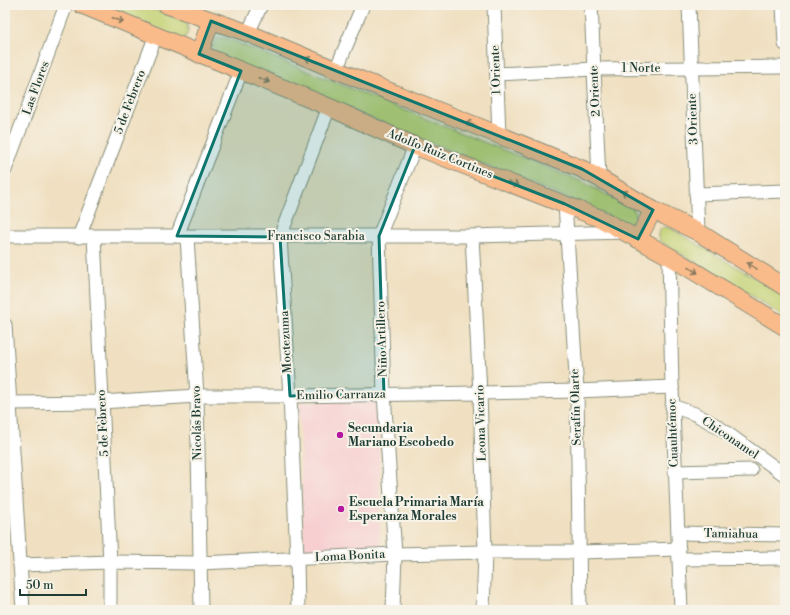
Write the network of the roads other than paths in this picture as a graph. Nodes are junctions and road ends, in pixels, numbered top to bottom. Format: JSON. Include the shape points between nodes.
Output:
{"nodes":[{"id":1,"x":66,"y":5,"type":"edge"},
{"id":2,"x":82,"y":5,"type":"edge"},
{"id":3,"x":167,"y":5,"type":"edge"},
{"id":4,"x":261,"y":5,"type":"edge"},
{"id":5,"x":363,"y":5,"type":"edge"},
{"id":6,"x":494,"y":5,"type":"edge"},
{"id":7,"x":591,"y":5,"type":"edge"},
{"id":8,"x":689,"y":5,"type":"edge"},
{"id":9,"x":783,"y":5,"type":"edge"},
{"id":10,"x":211,"y":21,"type":"junction"},
{"id":11,"x":248,"y":33,"type":"junction"},
{"id":12,"x":156,"y":35,"type":"junction"},
{"id":13,"x":785,"y":44,"type":"edge"},
{"id":14,"x":199,"y":54,"type":"junction"},
{"id":15,"x":785,"y":67,"type":"edge"},
{"id":16,"x":691,"y":68,"type":"junction"},
{"id":17,"x":594,"y":69,"type":"junction"},
{"id":18,"x":241,"y":70,"type":"junction"},
{"id":19,"x":336,"y":70,"type":"junction"},
{"id":20,"x":497,"y":74,"type":"junction"},
{"id":21,"x":329,"y":107,"type":"junction"},
{"id":22,"x":499,"y":135,"type":"junction"},
{"id":23,"x":415,"y":146,"type":"junction"},
{"id":24,"x":5,"y":170,"type":"edge"},
{"id":25,"x":599,"y":178,"type":"junction"},
{"id":26,"x":785,"y":191,"type":"edge"},
{"id":27,"x":696,"y":194,"type":"junction"},
{"id":28,"x":565,"y":204,"type":"junction"},
{"id":29,"x":654,"y":210,"type":"junction"},
{"id":30,"x":698,"y":232,"type":"junction"},
{"id":31,"x":567,"y":233,"type":"junction"},
{"id":32,"x":632,"y":235,"type":"junction"},
{"id":33,"x":5,"y":236,"type":"edge"},
{"id":34,"x":379,"y":236,"type":"junction"},
{"id":35,"x":472,"y":236,"type":"junction"},
{"id":36,"x":79,"y":237,"type":"junction"},
{"id":37,"x":94,"y":237,"type":"junction"},
{"id":38,"x":182,"y":237,"type":"junction"},
{"id":39,"x":280,"y":237,"type":"junction"},
{"id":40,"x":669,"y":256,"type":"junction"},
{"id":41,"x":785,"y":287,"type":"edge"},
{"id":42,"x":5,"y":325,"type":"edge"},
{"id":43,"x":785,"y":327,"type":"edge"},
{"id":44,"x":672,"y":387,"type":"junction"},
{"id":45,"x":577,"y":391,"type":"junction"},
{"id":46,"x":384,"y":394,"type":"junction"},
{"id":47,"x":480,"y":394,"type":"junction"},
{"id":48,"x":197,"y":396,"type":"junction"},
{"id":49,"x":290,"y":396,"type":"junction"},
{"id":50,"x":101,"y":402,"type":"junction"},
{"id":51,"x":10,"y":403,"type":"junction"},
{"id":52,"x":672,"y":406,"type":"junction"},
{"id":53,"x":751,"y":470,"type":"dead end"},
{"id":54,"x":675,"y":472,"type":"junction"},
{"id":55,"x":785,"y":475,"type":"edge"},
{"id":56,"x":11,"y":504,"type":"edge"},
{"id":57,"x":678,"y":532,"type":"junction"},
{"id":58,"x":785,"y":535,"type":"edge"},
{"id":59,"x":485,"y":552,"type":"junction"},
{"id":60,"x":580,"y":552,"type":"junction"},
{"id":61,"x":394,"y":554,"type":"junction"},
{"id":62,"x":679,"y":554,"type":"junction"},
{"id":63,"x":297,"y":558,"type":"junction"},
{"id":64,"x":785,"y":558,"type":"edge"},
{"id":65,"x":110,"y":562,"type":"junction"},
{"id":66,"x":200,"y":563,"type":"junction"},
{"id":67,"x":20,"y":566,"type":"junction"},
{"id":68,"x":23,"y":610,"type":"edge"},
{"id":69,"x":110,"y":610,"type":"edge"},
{"id":70,"x":201,"y":610,"type":"edge"},
{"id":71,"x":298,"y":610,"type":"edge"},
{"id":72,"x":393,"y":610,"type":"edge"},
{"id":73,"x":483,"y":610,"type":"edge"},
{"id":74,"x":580,"y":610,"type":"edge"},
{"id":75,"x":681,"y":610,"type":"edge"}],
"edges":[{"from":1,"to":24,"type":"street","name":"Las Flores"},
{"from":2,"to":12,"type":"main road","name":"Adolfo Ruiz Cortines","one_way":true},
{"from":3,"to":10,"type":"main road"},
{"from":4,"to":11,"type":"street"},
{"from":5,"to":19,"type":"street"},
{"from":6,"to":20,"type":"street","name":"1 Oriente"},
{"from":7,"to":17,"type":"street","name":"2 Oriente"},
{"from":8,"to":16,"type":"street","name":"3 Oriente"},
{"from":9,"to":13,"type":"street"},
{"from":10,"to":11,"type":"main road"},
{"from":10,"to":14,"type":"main road"},
{"from":19,"to":11,"type":"main road","one_way":true},
{"from":12,"to":14,"type":"main road","name":"Adolfo Ruiz Cortines"},
{"from":12,"to":36,"type":"street","name":"5 de Febrero"},
{"from":14,"to":18,"type":"main road","name":"Adolfo Ruiz Cortines"},
{"from":15,"to":16,"type":"street","name":"1 Norte"},
{"from":16,"to":17,"type":"street","name":"1 Norte"},
{"from":16,"to":27,"type":"street","name":"3 Oriente"},
{"from":17,"to":20,"type":"street","name":"1 Norte"},
{"from":17,"to":25,"type":"street","name":"2 Oriente"},
{"from":18,"to":21,"type":"main road","name":"Adolfo Ruiz Cortines","one_way":true},
{"from":18,"to":38,"type":"street","name":"Nicolás Bravo"},
{"from":22,"to":19,"type":"main road","one_way":true},
{"from":20,"to":22,"type":"street","name":"1 Oriente"},
{"from":21,"to":23,"type":"main road","name":"Adolfo Ruiz Cortines"},
{"from":21,"to":39,"type":"street","name":"Moctezuma"},
{"from":22,"to":25,"type":"main road"},
{"from":23,"to":28,"type":"main road","name":"Adolfo Ruiz Cortines","one_way":true},
{"from":23,"to":34,"type":"street","name":"Niño Artillero"},
{"from":29,"to":25,"type":"main road","one_way":true},
{"from":26,"to":27,"type":"street"},
{"from":27,"to":30,"type":"street","name":"3 Oriente"},
{"from":28,"to":31,"type":"street","name":"Serafín Olarte"},
{"from":28,"to":32,"type":"main road","name":"Adolfo Ruiz Cortines"},
{"from":29,"to":30,"type":"main road"},
{"from":29,"to":32,"type":"main road"},
{"from":41,"to":30,"type":"main road","one_way":true},
{"from":31,"to":32,"type":"street","name":"Francisco Sarabia"},
{"from":31,"to":35,"type":"street","name":"Francisco Sarabia"},
{"from":31,"to":45,"type":"street","name":"Serafín Olarte"},
{"from":32,"to":40,"type":"main road","name":"Adolfo Ruiz Cortines"},
{"from":33,"to":36,"type":"street","name":"Francisco Sarabia"},
{"from":34,"to":35,"type":"street","name":"Francisco Sarabia"},
{"from":34,"to":39,"type":"street","name":"Francisco Sarabia"},
{"from":34,"to":46,"type":"street","name":"Niño Artillero"},
{"from":35,"to":47,"type":"street","name":"Leona Vicario"},
{"from":36,"to":37,"type":"street","name":"Francisco Sarabia"},
{"from":37,"to":38,"type":"street","name":"Francisco Sarabia"},
{"from":37,"to":50,"type":"street","name":"5 de Febrero"},
{"from":38,"to":39,"type":"street","name":"Francisco Sarabia"},
{"from":38,"to":48,"type":"street","name":"Nicolás Bravo"},
{"from":39,"to":49,"type":"street","name":"Moctezuma"},
{"from":40,"to":43,"type":"main road","name":"Adolfo Ruiz Cortines","one_way":true},
{"from":40,"to":44,"type":"street","name":"Cuauhtémoc"},
{"from":42,"to":51,"type":"street"},
{"from":44,"to":45,"type":"street","name":"Emilio Carranza"},
{"from":44,"to":52,"type":"street","name":"Cuauhtémoc"},
{"from":45,"to":47,"type":"street","name":"Emilio Carranza"},
{"from":45,"to":60,"type":"street","name":"Serafín Olarte"},
{"from":46,"to":47,"type":"street","name":"Emilio Carranza"},
{"from":46,"to":49,"type":"street","name":"Emilio Carranza"},
{"from":46,"to":61,"type":"street","name":"Niño Artillero"},
{"from":47,"to":59,"type":"street","name":"Leona Vicario"},
{"from":48,"to":49,"type":"street","name":"Emilio Carranza"},
{"from":48,"to":50,"type":"street","name":"Emilio Carranza"},
{"from":48,"to":66,"type":"street","name":"Nicolás Bravo"},
{"from":49,"to":63,"type":"street","name":"Moctezuma"},
{"from":50,"to":51,"type":"street","name":"Emilio Carranza"},
{"from":50,"to":65,"type":"street","name":"5 de Febrero"},
{"from":51,"to":56,"type":"street"},
{"from":52,"to":54,"type":"street","name":"Cuauhtémoc"},
{"from":52,"to":55,"type":"street","name":"Chiconamel","via":[[695,414],[717,426]]},
{"from":53,"to":54,"type":"street","name":"Chiconamel"},
{"from":54,"to":57,"type":"street","name":"Cuauhtémoc"},
{"from":56,"to":67,"type":"street"},
{"from":57,"to":58,"type":"street","name":"Tamiahua"},
{"from":57,"to":62,"type":"street","name":"Cuauhtémoc"},
{"from":59,"to":60,"type":"street","name":"Loma Bonita"},
{"from":59,"to":61,"type":"street","name":"Loma Bonita"},
{"from":59,"to":73,"type":"street","name":"Leona Vicario"},
{"from":60,"to":62,"type":"street","name":"Loma Bonita"},
{"from":60,"to":74,"type":"street","name":"Serafín Olarte"},
{"from":61,"to":63,"type":"street","name":"Loma Bonita"},
{"from":61,"to":72,"type":"street","name":"Niño Artillero"},
{"from":62,"to":64,"type":"street","name":"Loma Bonita"},
{"from":62,"to":75,"type":"street","name":"Cuauhtémoc"},
{"from":63,"to":66,"type":"street","name":"Loma Bonita"},
{"from":63,"to":71,"type":"street","name":"Moctezuma"},
{"from":65,"to":66,"type":"street","name":"Loma Bonita"},
{"from":65,"to":67,"type":"street","name":"Loma Bonita"},
{"from":65,"to":69,"type":"street","name":"5 de Febrero"},
{"from":66,"to":70,"type":"street","name":"Nicolás Bravo"},
{"from":67,"to":68,"type":"street"}]}
